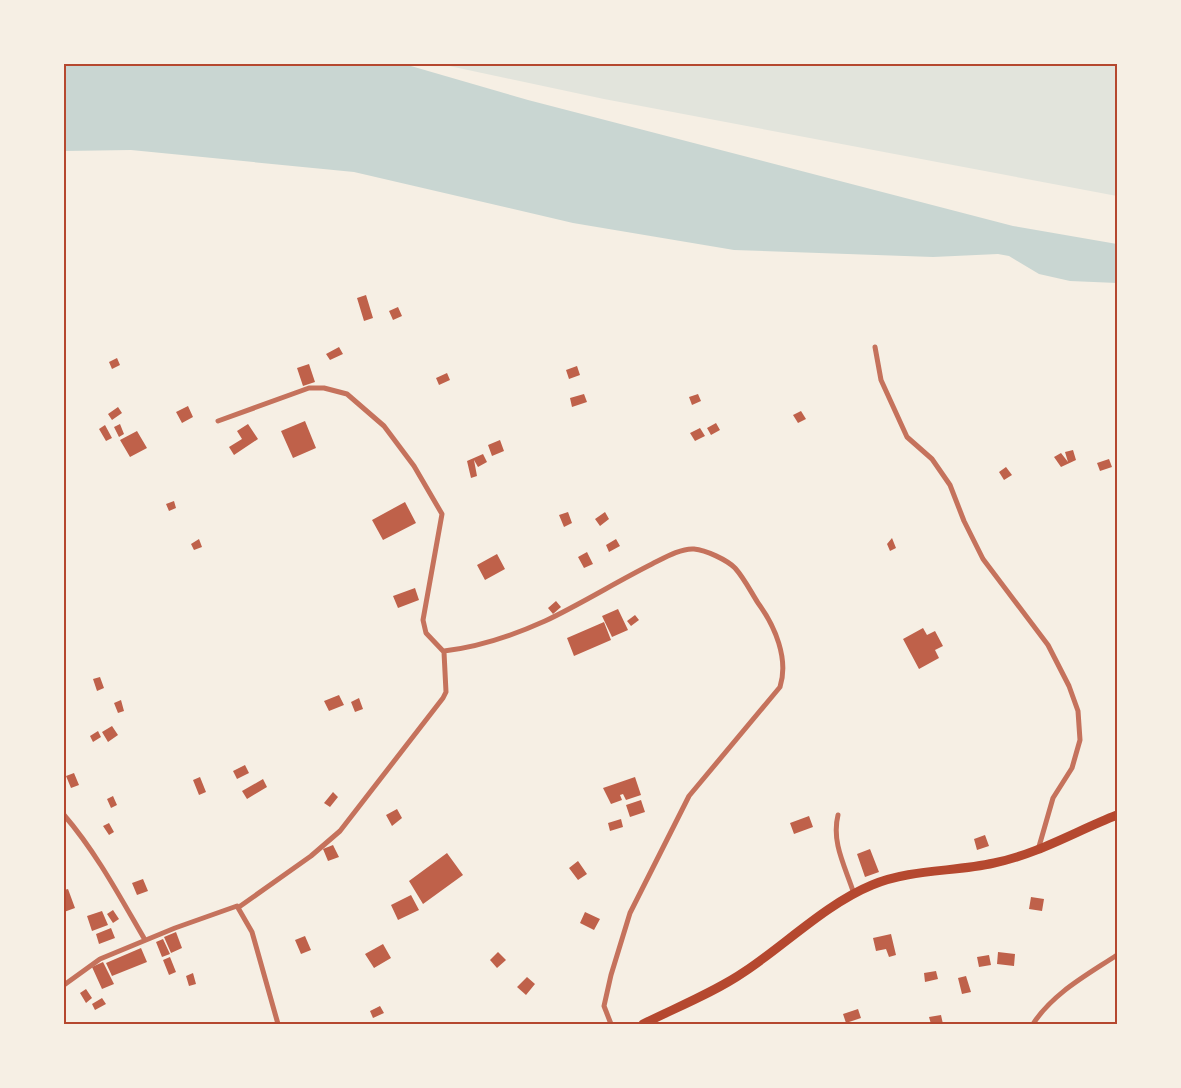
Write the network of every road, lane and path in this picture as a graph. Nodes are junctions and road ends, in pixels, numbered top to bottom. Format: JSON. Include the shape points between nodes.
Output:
{"nodes":[{"id":1,"x":874,"y":347,"type":"dead end"},
{"id":2,"x":218,"y":421,"type":"dead end"},
{"id":3,"x":444,"y":651,"type":"junction"},
{"id":4,"x":64,"y":814,"type":"edge"},
{"id":5,"x":838,"y":815,"type":"dead end"},
{"id":6,"x":1117,"y":815,"type":"edge"},
{"id":7,"x":1038,"y":850,"type":"junction"},
{"id":8,"x":854,"y":894,"type":"junction"},
{"id":9,"x":239,"y":907,"type":"junction"},
{"id":10,"x":144,"y":940,"type":"junction"},
{"id":11,"x":1117,"y":955,"type":"edge"},
{"id":12,"x":64,"y":986,"type":"edge"},
{"id":13,"x":278,"y":1024,"type":"edge"},
{"id":14,"x":611,"y":1024,"type":"edge"},
{"id":15,"x":643,"y":1024,"type":"edge"},
{"id":16,"x":1033,"y":1024,"type":"edge"}],
"edges":[{"from":1,"to":7,"type":"street","via":[[881,380],[907,437],[932,460],[950,485],[983,559],[1048,645],[1078,711],[1080,740],[1072,768],[1053,798]]},
{"from":2,"to":3,"type":"street","via":[[309,388],[324,388],[347,394],[384,426],[414,466],[442,512],[423,620],[426,633]]},
{"from":3,"to":9,"type":"street","via":[[446,684],[443,698],[340,831]]},
{"from":3,"to":14,"type":"street","via":[[508,635],[546,620],[664,558],[695,549],[735,567],[775,632],[784,675],[780,687],[689,796],[634,905],[604,1006]]},
{"from":4,"to":10,"type":"street","via":[[108,876]]},
{"from":5,"to":8,"type":"street","via":[[835,828],[837,845]]},
{"from":6,"to":7,"type":"main road"},
{"from":7,"to":8,"type":"main road","via":[[994,863],[894,878]]},
{"from":8,"to":15,"type":"main road","via":[[742,974]]},
{"from":9,"to":10,"type":"street"},
{"from":9,"to":13,"type":"street","via":[[252,932]]},
{"from":10,"to":12,"type":"street","via":[[100,959]]},
{"from":11,"to":16,"type":"street","via":[[1063,991]]}]}
